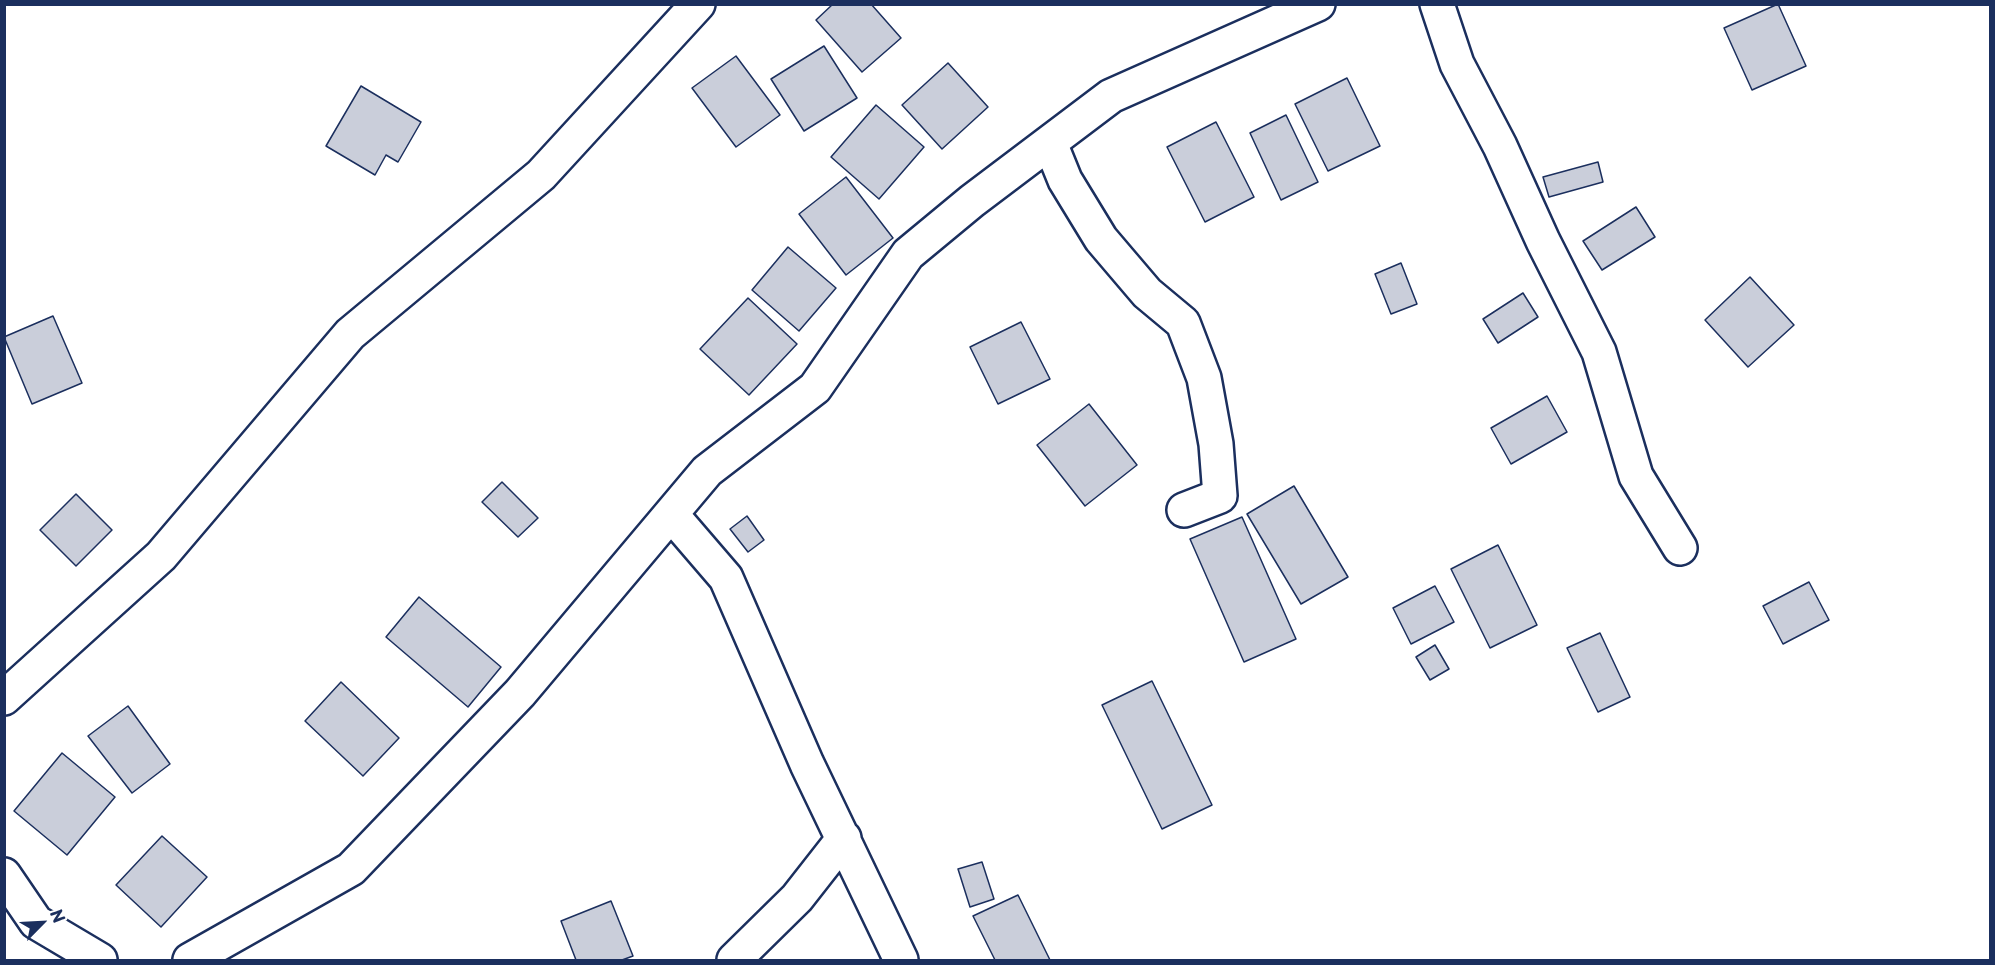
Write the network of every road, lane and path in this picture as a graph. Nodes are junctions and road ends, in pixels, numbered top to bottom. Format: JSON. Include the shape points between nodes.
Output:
{"nodes":[{"id":1,"x":698,"y":4,"type":"edge"},
{"id":2,"x":1318,"y":4,"type":"edge"},
{"id":3,"x":1437,"y":4,"type":"edge"},
{"id":4,"x":1050,"y":143,"type":"junction"},
{"id":5,"x":1184,"y":510,"type":"dead end"},
{"id":6,"x":671,"y":514,"type":"junction"},
{"id":7,"x":1680,"y":548,"type":"dead end"},
{"id":8,"x":4,"y":698,"type":"edge"},
{"id":9,"x":844,"y":838,"type":"junction"},
{"id":10,"x":4,"y":875,"type":"edge"},
{"id":11,"x":100,"y":960,"type":"edge"},
{"id":12,"x":190,"y":960,"type":"edge"},
{"id":13,"x":734,"y":960,"type":"edge"},
{"id":14,"x":901,"y":960,"type":"edge"}],
"edges":[{"from":1,"to":8,"type":"street","via":[[541,175],[350,334],[161,556]]},
{"from":2,"to":4,"type":"street","via":[[1111,96]]},
{"from":3,"to":7,"type":"street","via":[[1457,64],[1599,352],[1636,476]]},
{"from":4,"to":5,"type":"street","via":[[1065,180],[1101,239],[1147,293],[1183,324],[1204,378],[1216,444],[1220,496]]},
{"from":4,"to":6,"type":"street","via":[[908,254],[815,388],[708,471]]},
{"from":6,"to":9,"type":"street","via":[[726,578],[807,764]]},
{"from":6,"to":12,"type":"street","via":[[520,693],[351,869]]},
{"from":9,"to":13,"type":"street","via":[[797,898]]},
{"from":9,"to":14,"type":"street"},
{"from":10,"to":11,"type":"street","via":[[36,922]]}]}
